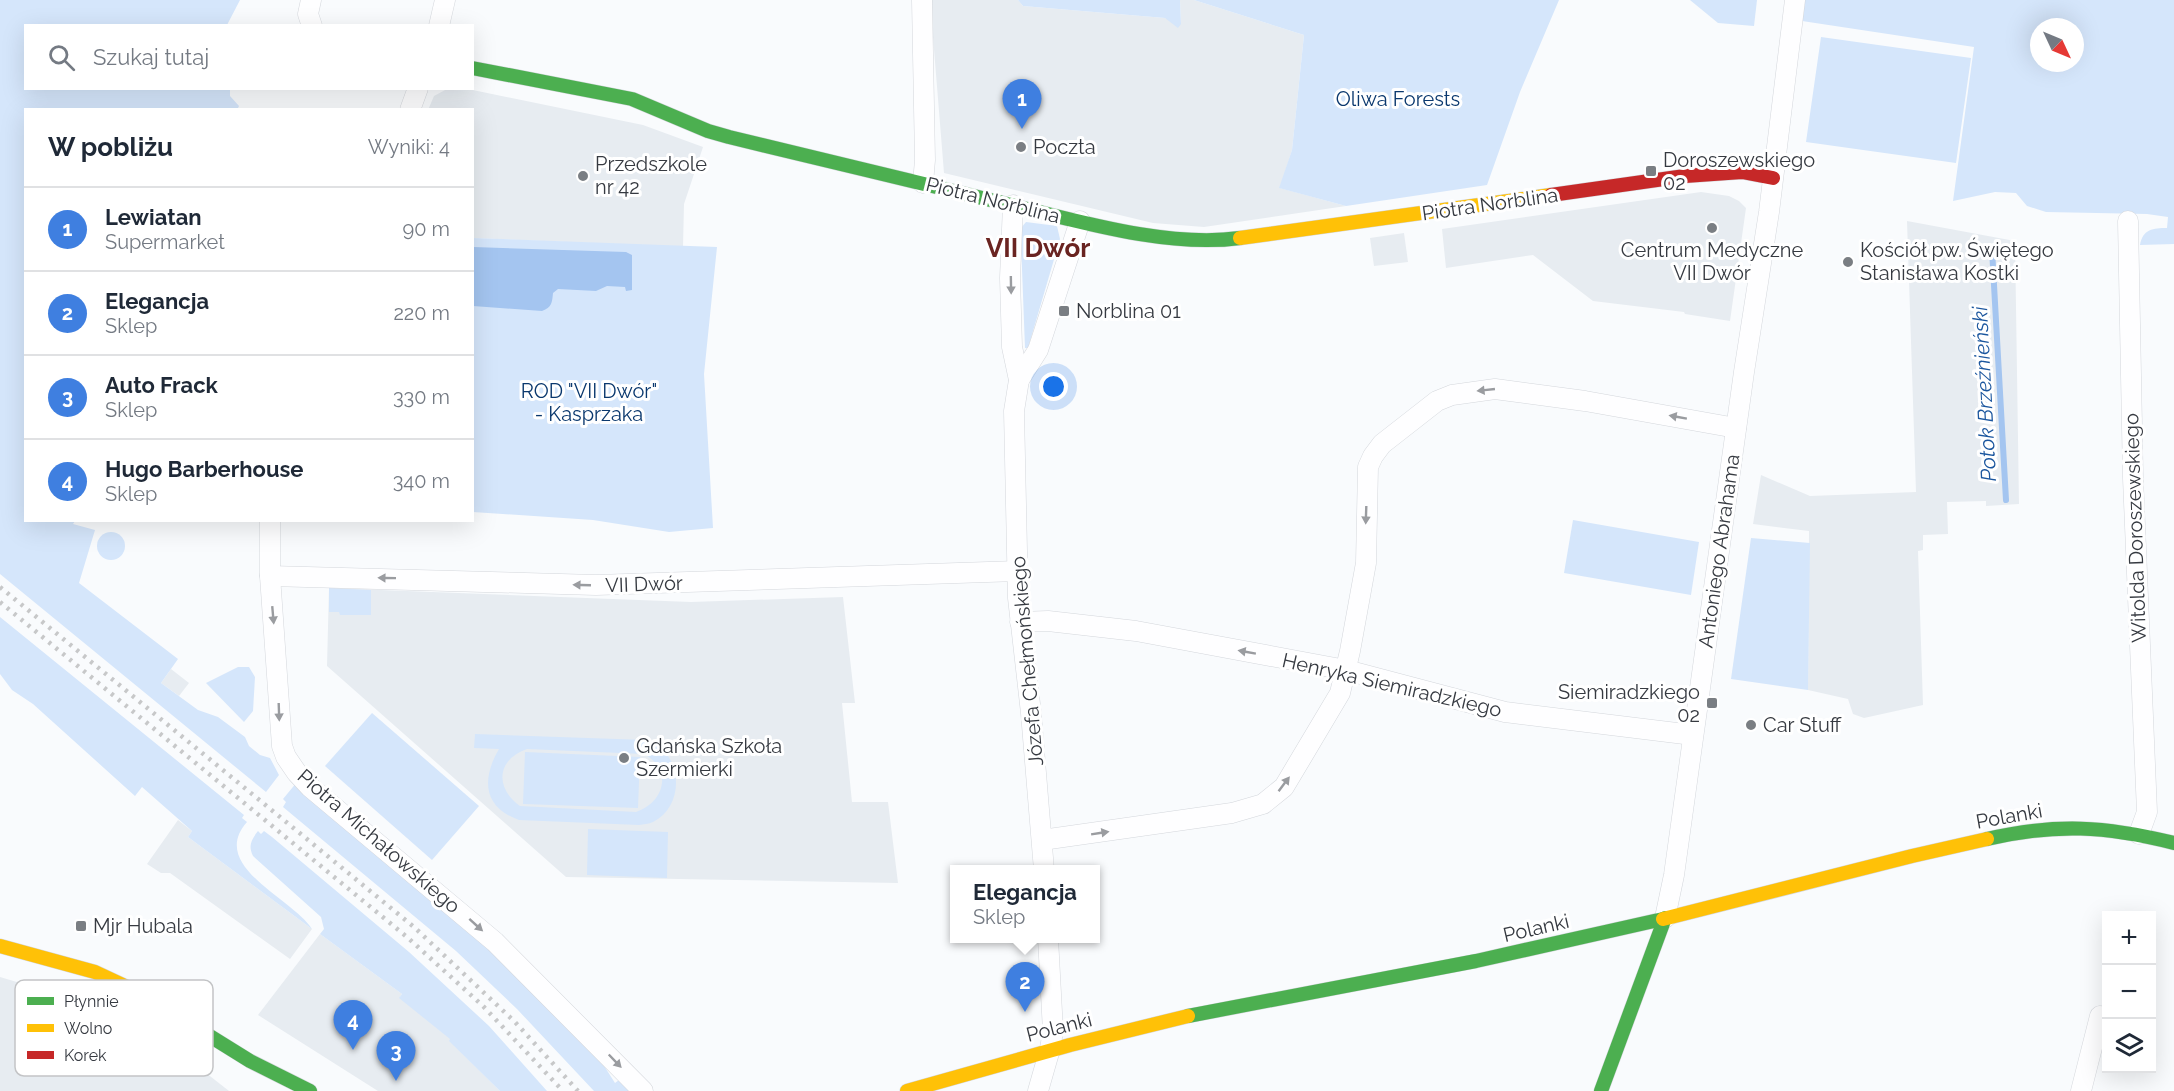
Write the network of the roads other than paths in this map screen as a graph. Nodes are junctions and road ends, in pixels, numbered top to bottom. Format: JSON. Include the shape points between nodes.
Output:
{"nodes":[{"id":1,"x":445,"y":0,"type":"edge"},
{"id":2,"x":922,"y":0,"type":"edge"},
{"id":3,"x":1795,"y":0,"type":"edge"},
{"id":4,"x":439,"y":24,"type":"edge"},
{"id":5,"x":474,"y":68,"type":"edge"},
{"id":6,"x":417,"y":90,"type":"edge"},
{"id":7,"x":411,"y":108,"type":"edge"},
{"id":8,"x":1773,"y":178,"type":"junction"},
{"id":9,"x":923,"y":183,"type":"junction"},
{"id":10,"x":1013,"y":205,"type":"junction"},
{"id":11,"x":1080,"y":221,"type":"junction"},
{"id":12,"x":2128,"y":221,"type":"dead end"},
{"id":13,"x":1019,"y":380,"type":"junction"},
{"id":14,"x":1736,"y":428,"type":"junction"},
{"id":15,"x":270,"y":522,"type":"edge"},
{"id":16,"x":1018,"y":571,"type":"junction"},
{"id":17,"x":270,"y":576,"type":"junction"},
{"id":18,"x":1020,"y":622,"type":"junction"},
{"id":19,"x":1346,"y":670,"type":"junction"},
{"id":20,"x":1693,"y":735,"type":"junction"},
{"id":21,"x":2139,"y":834,"type":"junction"},
{"id":22,"x":1042,"y":840,"type":"junction"},
{"id":23,"x":2174,"y":843,"type":"edge"},
{"id":24,"x":1044,"y":865,"type":"edge"},
{"id":25,"x":1665,"y":918,"type":"junction"},
{"id":26,"x":1048,"y":943,"type":"edge"},
{"id":27,"x":0,"y":946,"type":"edge"},
{"id":28,"x":112,"y":980,"type":"edge"},
{"id":29,"x":2100,"y":1016,"type":"dead end"},
{"id":30,"x":213,"y":1038,"type":"edge"},
{"id":31,"x":1050,"y":1049,"type":"junction"},
{"id":32,"x":250,"y":1061,"type":"junction"},
{"id":33,"x":278,"y":1091,"type":"edge"},
{"id":34,"x":310,"y":1091,"type":"edge"},
{"id":35,"x":643,"y":1091,"type":"edge"},
{"id":36,"x":907,"y":1091,"type":"edge"},
{"id":37,"x":1038,"y":1091,"type":"edge"},
{"id":38,"x":1601,"y":1091,"type":"edge"},
{"id":39,"x":2081,"y":1091,"type":"edge"}],
"edges":[{"from":1,"to":4,"type":"street"},
{"from":2,"to":9,"type":"street"},
{"from":3,"to":8,"type":"street","name":"Antoniego Abrahama"},
{"from":5,"to":9,"type":"street","name":"Piotra Norblina","via":[[632,99],[708,131]]},
{"from":6,"to":7,"type":"street"},
{"from":8,"to":11,"type":"street","name":"Piotra Norblina","via":[[1742,172],[1685,177],[1206,241]]},
{"from":8,"to":14,"type":"street","name":"Antoniego Abrahama"},
{"from":9,"to":10,"type":"street","name":"Piotra Norblina"},
{"from":10,"to":11,"type":"street","name":"Piotra Norblina"},
{"from":10,"to":13,"type":"street","name":"Józefa Chełmońskiego","one_way":true,"via":[[1012,347]]},
{"from":11,"to":13,"type":"street","name":"Józefa Chełmońskiego","via":[[1038,350]]},
{"from":12,"to":21,"type":"street","name":"Witolda Doroszewskiego","via":[[2133,478],[2147,812]]},
{"from":13,"to":16,"type":"street","name":"Józefa Chełmońskiego","via":[[1014,411]]},
{"from":14,"to":19,"type":"street","one_way":true,"via":[[1495,389],[1452,394],[1437,400],[1382,444],[1368,468],[1366,563]]},
{"from":14,"to":20,"type":"street","name":"Antoniego Abrahama"},
{"from":15,"to":17,"type":"street","name":"Piotra Michałowskiego"},
{"from":16,"to":17,"type":"street","name":"VII Dwór","one_way":true,"via":[[596,585]]},
{"from":16,"to":18,"type":"street","name":"Józefa Chełmońskiego"},
{"from":17,"to":35,"type":"street","name":"Piotra Michałowskiego","one_way":true,"via":[[282,746],[297,773],[495,942]]},
{"from":19,"to":18,"type":"street","name":"Henryka Siemiradzkiego","one_way":true,"via":[[1136,631],[1048,621]]},
{"from":18,"to":22,"type":"street","name":"Józefa Chełmońskiego"},
{"from":19,"to":20,"type":"street","name":"Henryka Siemiradzkiego","via":[[1505,712]]},
{"from":22,"to":19,"type":"street","one_way":true,"via":[[1232,813],[1263,804],[1284,787],[1340,693]]},
{"from":20,"to":25,"type":"street","name":"Antoniego Abrahama"},
{"from":21,"to":23,"type":"street","name":"Polanki"},
{"from":21,"to":25,"type":"street","name":"Polanki","via":[[2081,828],[2021,832],[1936,849]]},
{"from":22,"to":24,"type":"street","name":"Józefa Chełmońskiego"},
{"from":25,"to":31,"type":"street","name":"Polanki","via":[[1448,967],[1236,1006]]},
{"from":25,"to":38,"type":"street","name":"Antoniego Abrahama"},
{"from":26,"to":31,"type":"street","via":[[1053,1014]]},
{"from":27,"to":28,"type":"street"},
{"from":29,"to":39,"type":"street"},
{"from":30,"to":32,"type":"street"},
{"from":31,"to":36,"type":"street","name":"Polanki"},
{"from":31,"to":37,"type":"street"},
{"from":32,"to":33,"type":"street"},
{"from":32,"to":34,"type":"street"}]}
